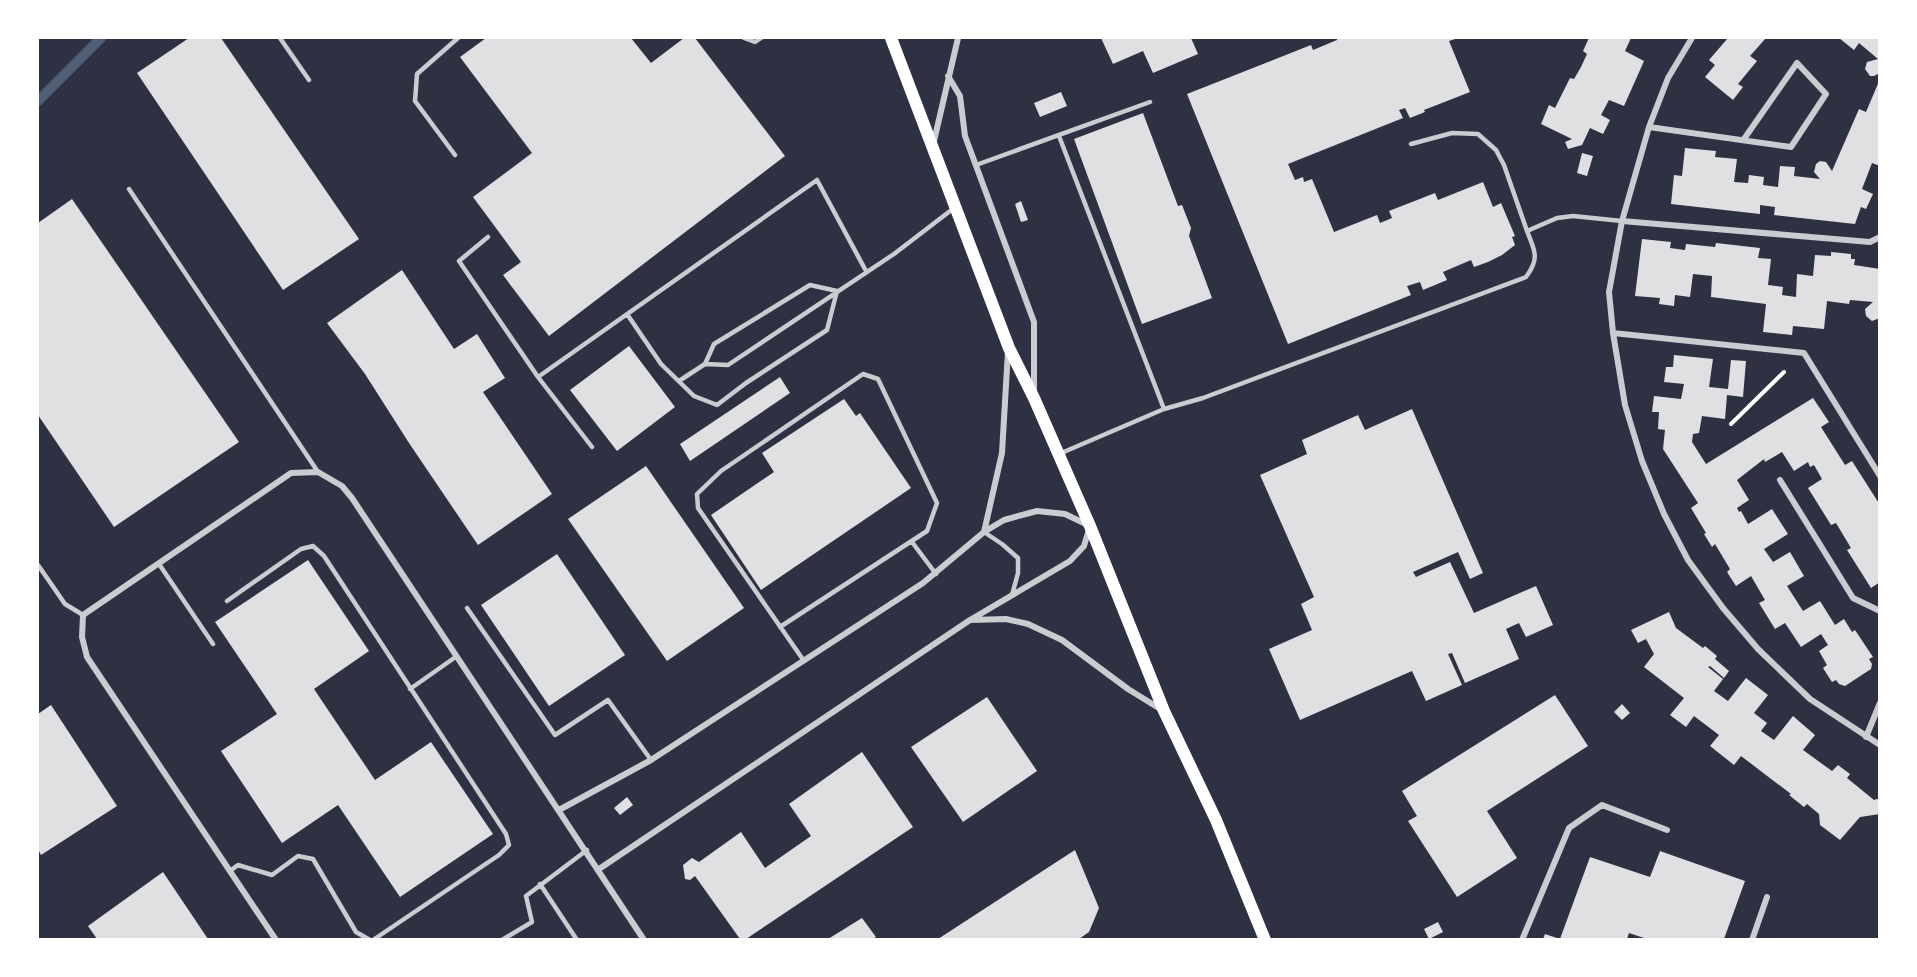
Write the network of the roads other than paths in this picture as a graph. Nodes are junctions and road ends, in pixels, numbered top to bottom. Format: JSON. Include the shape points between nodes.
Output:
{"nodes":[{"id":1,"x":280,"y":38,"type":"edge"},
{"id":2,"x":458,"y":38,"type":"edge"},
{"id":3,"x":744,"y":38,"type":"edge"},
{"id":4,"x":761,"y":38,"type":"edge"},
{"id":5,"x":891,"y":38,"type":"edge"},
{"id":6,"x":958,"y":38,"type":"edge"},
{"id":7,"x":1692,"y":38,"type":"edge"},
{"id":8,"x":948,"y":76,"type":"junction"},
{"id":9,"x":309,"y":80,"type":"dead end"},
{"id":10,"x":1150,"y":102,"type":"dead end"},
{"id":11,"x":1649,"y":127,"type":"junction"},
{"id":12,"x":1059,"y":136,"type":"junction"},
{"id":13,"x":1744,"y":140,"type":"junction"},
{"id":14,"x":1412,"y":144,"type":"dead end"},
{"id":15,"x":933,"y":145,"type":"junction"},
{"id":16,"x":455,"y":155,"type":"dead end"},
{"id":17,"x":976,"y":165,"type":"junction"},
{"id":18,"x":129,"y":189,"type":"dead end"},
{"id":19,"x":956,"y":206,"type":"junction"},
{"id":20,"x":1622,"y":221,"type":"junction"},
{"id":21,"x":1527,"y":231,"type":"junction"},
{"id":22,"x":488,"y":237,"type":"dead end"},
{"id":23,"x":1880,"y":237,"type":"edge"},
{"id":24,"x":866,"y":271,"type":"junction"},
{"id":25,"x":837,"y":291,"type":"junction"},
{"id":26,"x":627,"y":314,"type":"junction"},
{"id":27,"x":1613,"y":333,"type":"junction"},
{"id":28,"x":1009,"y":348,"type":"junction"},
{"id":29,"x":705,"y":364,"type":"junction"},
{"id":30,"x":538,"y":377,"type":"junction"},
{"id":31,"x":679,"y":381,"type":"junction"},
{"id":32,"x":1034,"y":398,"type":"junction"},
{"id":33,"x":1164,"y":409,"type":"junction"},
{"id":34,"x":592,"y":447,"type":"dead end"},
{"id":35,"x":1059,"y":454,"type":"junction"},
{"id":36,"x":318,"y":472,"type":"junction"},
{"id":37,"x":1880,"y":476,"type":"edge"},
{"id":38,"x":1780,"y":480,"type":"dead end"},
{"id":39,"x":1090,"y":526,"type":"junction"},
{"id":40,"x":984,"y":532,"type":"junction"},
{"id":41,"x":912,"y":542,"type":"junction"},
{"id":42,"x":159,"y":564,"type":"junction"},
{"id":43,"x":38,"y":565,"type":"edge"},
{"id":44,"x":936,"y":574,"type":"junction"},
{"id":45,"x":1012,"y":595,"type":"junction"},
{"id":46,"x":227,"y":601,"type":"dead end"},
{"id":47,"x":467,"y":608,"type":"dead end"},
{"id":48,"x":1880,"y":611,"type":"edge"},
{"id":49,"x":83,"y":615,"type":"junction"},
{"id":50,"x":970,"y":620,"type":"junction"},
{"id":51,"x":780,"y":627,"type":"junction"},
{"id":52,"x":213,"y":644,"type":"dead end"},
{"id":53,"x":458,"y":656,"type":"junction"},
{"id":54,"x":804,"y":661,"type":"junction"},
{"id":55,"x":410,"y":689,"type":"junction"},
{"id":56,"x":1880,"y":703,"type":"edge"},
{"id":57,"x":1164,"y":711,"type":"junction"},
{"id":58,"x":1866,"y":737,"type":"junction"},
{"id":59,"x":1880,"y":745,"type":"edge"},
{"id":60,"x":651,"y":760,"type":"junction"},
{"id":61,"x":559,"y":810,"type":"junction"},
{"id":62,"x":1667,"y":830,"type":"dead end"},
{"id":63,"x":587,"y":850,"type":"junction"},
{"id":64,"x":599,"y":869,"type":"junction"},
{"id":65,"x":230,"y":871,"type":"junction"},
{"id":66,"x":540,"y":884,"type":"junction"},
{"id":67,"x":1767,"y":897,"type":"dead end"},
{"id":68,"x":276,"y":939,"type":"edge"},
{"id":69,"x":371,"y":939,"type":"edge"},
{"id":70,"x":502,"y":939,"type":"edge"},
{"id":71,"x":577,"y":939,"type":"edge"},
{"id":72,"x":644,"y":939,"type":"edge"},
{"id":73,"x":1265,"y":939,"type":"edge"},
{"id":74,"x":1522,"y":939,"type":"edge"},
{"id":75,"x":1752,"y":939,"type":"edge"}],
"edges":[{"from":1,"to":9,"type":"lane"},
{"from":2,"to":16,"type":"lane","via":[[417,74],[415,101]]},
{"from":3,"to":4,"type":"lane","via":[[755,42]]},
{"from":5,"to":15,"type":"main road"},
{"from":6,"to":8,"type":"street"},
{"from":7,"to":11,"type":"street","via":[[1668,78]]},
{"from":8,"to":15,"type":"street"},
{"from":8,"to":17,"type":"street","via":[[960,96],[965,136]]},
{"from":10,"to":12,"type":"lane"},
{"from":11,"to":13,"type":"street"},
{"from":11,"to":20,"type":"street"},
{"from":12,"to":17,"type":"lane"},
{"from":12,"to":33,"type":"lane"},
{"from":13,"to":13,"type":"street","via":[[1797,63],[1826,94],[1791,147]]},
{"from":14,"to":21,"type":"lane","via":[[1452,133],[1478,134],[1496,150],[1504,165]]},
{"from":15,"to":19,"type":"main road"},
{"from":17,"to":32,"type":"street","via":[[1034,322]]},
{"from":18,"to":36,"type":"lane"},
{"from":19,"to":24,"type":"lane"},
{"from":19,"to":28,"type":"main road"},
{"from":20,"to":21,"type":"lane","via":[[1573,216],[1557,218]]},
{"from":20,"to":23,"type":"street","via":[[1870,242]]},
{"from":20,"to":27,"type":"street","via":[[1609,292]]},
{"from":21,"to":33,"type":"lane","via":[[1537,256],[1526,277],[1203,398]]},
{"from":22,"to":30,"type":"lane","via":[[459,261]]},
{"from":24,"to":25,"type":"lane"},
{"from":24,"to":26,"type":"lane","via":[[817,180]]},
{"from":25,"to":29,"type":"lane","via":[[728,365]]},
{"from":25,"to":29,"type":"lane","via":[[810,285],[714,344]]},
{"from":25,"to":31,"type":"lane","via":[[827,330],[717,405],[694,396]]},
{"from":26,"to":30,"type":"lane"},
{"from":26,"to":31,"type":"lane","via":[[662,364]]},
{"from":27,"to":37,"type":"street","via":[[1804,352]]},
{"from":27,"to":58,"type":"street","via":[[1625,405],[1642,461],[1688,560],[1758,649],[1810,699]]},
{"from":28,"to":32,"type":"main road"},
{"from":28,"to":40,"type":"street","via":[[1002,453]]},
{"from":29,"to":31,"type":"lane"},
{"from":30,"to":34,"type":"lane"},
{"from":32,"to":35,"type":"main road"},
{"from":33,"to":35,"type":"lane"},
{"from":35,"to":39,"type":"main road"},
{"from":36,"to":42,"type":"street","via":[[291,473]]},
{"from":36,"to":53,"type":"street","via":[[342,486],[352,498]]},
{"from":38,"to":48,"type":"street","via":[[1853,598]]},
{"from":39,"to":40,"type":"street","via":[[1065,514],[1037,511],[1004,520]]},
{"from":39,"to":45,"type":"street","via":[[1084,546],[1070,561]]},
{"from":39,"to":57,"type":"main road"},
{"from":40,"to":44,"type":"street"},
{"from":40,"to":45,"type":"lane","via":[[1018,558]]},
{"from":41,"to":44,"type":"lane"},
{"from":41,"to":51,"type":"lane"},
{"from":41,"to":51,"type":"lane","via":[[927,531],[937,503],[878,379],[863,374],[721,471],[697,494],[698,508]]},
{"from":42,"to":49,"type":"street"},
{"from":42,"to":52,"type":"lane"},
{"from":43,"to":49,"type":"lane","via":[[65,604]]},
{"from":44,"to":54,"type":"street"},
{"from":45,"to":50,"type":"street"},
{"from":46,"to":55,"type":"lane","via":[[301,549],[313,546],[324,556]]},
{"from":47,"to":60,"type":"lane","via":[[555,735],[608,700]]},
{"from":49,"to":65,"type":"street","via":[[82,637],[87,657]]},
{"from":50,"to":57,"type":"street","via":[[1006,619],[1028,624],[1062,640]]},
{"from":50,"to":64,"type":"street"},
{"from":51,"to":54,"type":"lane"},
{"from":53,"to":55,"type":"lane"},
{"from":53,"to":61,"type":"street"},
{"from":54,"to":60,"type":"street"},
{"from":55,"to":69,"type":"lane","via":[[506,834],[509,845]]},
{"from":56,"to":58,"type":"street"},
{"from":57,"to":73,"type":"main road","via":[[1216,820]]},
{"from":58,"to":59,"type":"street"},
{"from":60,"to":61,"type":"street"},
{"from":61,"to":63,"type":"street"},
{"from":62,"to":74,"type":"street","via":[[1602,805],[1569,828]]},
{"from":63,"to":64,"type":"street"},
{"from":63,"to":66,"type":"lane"},
{"from":64,"to":72,"type":"street"},
{"from":65,"to":68,"type":"street"},
{"from":65,"to":69,"type":"lane","via":[[238,865],[272,875],[298,856],[313,859],[356,932]]},
{"from":66,"to":70,"type":"lane","via":[[526,896],[532,922]]},
{"from":66,"to":71,"type":"lane"},
{"from":67,"to":75,"type":"street"}]}
